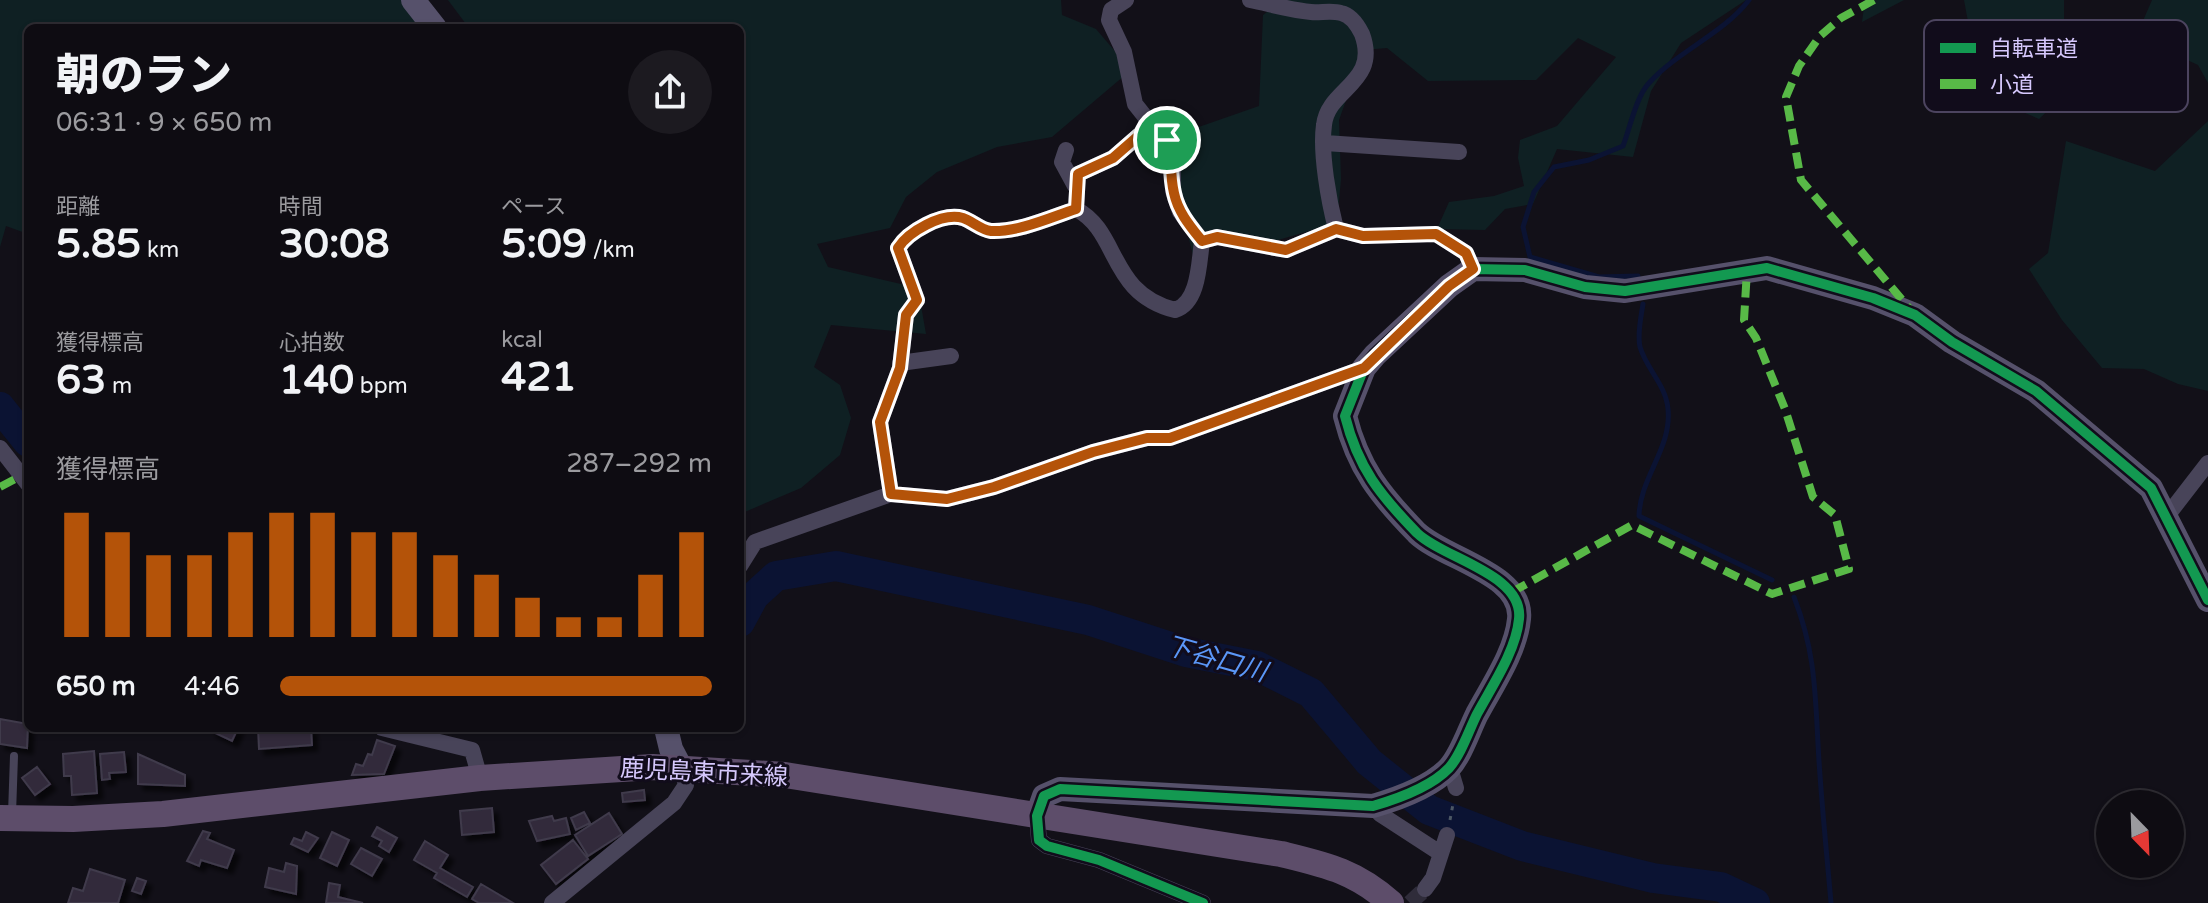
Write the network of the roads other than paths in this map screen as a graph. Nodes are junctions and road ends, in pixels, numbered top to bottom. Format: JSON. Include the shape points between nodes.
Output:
{"nodes":[{"id":1,"x":413,"y":0,"type":"edge"},
{"id":2,"x":1126,"y":0,"type":"edge"},
{"id":3,"x":1250,"y":0,"type":"edge"},
{"id":4,"x":1337,"y":6,"type":"edge"},
{"id":5,"x":432,"y":24,"type":"edge"},
{"id":6,"x":1152,"y":124,"type":"junction"},
{"id":7,"x":1325,"y":143,"type":"junction"},
{"id":8,"x":1066,"y":150,"type":"dead end"},
{"id":9,"x":1459,"y":152,"type":"dead end"},
{"id":10,"x":1075,"y":186,"type":"junction"},
{"id":11,"x":1076,"y":209,"type":"junction"},
{"id":12,"x":1336,"y":229,"type":"junction"},
{"id":13,"x":1202,"y":241,"type":"junction"},
{"id":14,"x":1473,"y":269,"type":"junction"},
{"id":15,"x":951,"y":356,"type":"dead end"},
{"id":16,"x":900,"y":363,"type":"junction"},
{"id":17,"x":1364,"y":368,"type":"junction"},
{"id":18,"x":0,"y":448,"type":"edge"},
{"id":19,"x":2208,"y":463,"type":"edge"},
{"id":20,"x":24,"y":479,"type":"edge"},
{"id":21,"x":891,"y":494,"type":"junction"},
{"id":22,"x":2167,"y":516,"type":"junction"},
{"id":23,"x":744,"y":560,"type":"edge"},
{"id":24,"x":2208,"y":600,"type":"edge"},
{"id":25,"x":398,"y":732,"type":"edge"},
{"id":26,"x":666,"y":733,"type":"edge"},
{"id":27,"x":14,"y":756,"type":"dead end"},
{"id":28,"x":681,"y":768,"type":"junction"},
{"id":29,"x":480,"y":778,"type":"junction"},
{"id":30,"x":1382,"y":803,"type":"junction"},
{"id":31,"x":1037,"y":816,"type":"junction"},
{"id":32,"x":6,"y":818,"type":"edge"},
{"id":33,"x":1447,"y":835,"type":"road end"},
{"id":34,"x":1440,"y":853,"type":"junction"},
{"id":35,"x":1425,"y":889,"type":"tunnel mouth"},
{"id":36,"x":552,"y":903,"type":"edge"},
{"id":37,"x":1203,"y":903,"type":"edge"},
{"id":38,"x":1391,"y":903,"type":"edge"}],
"edges":[{"from":1,"to":5,"type":"street"},
{"from":2,"to":6,"type":"street","via":[[1111,10],[1109,20],[1124,52],[1135,104]]},
{"from":3,"to":4,"type":"street","via":[[1311,12]]},
{"from":4,"to":7,"type":"street","via":[[1358,25],[1364,64],[1358,81],[1331,105]]},
{"from":6,"to":10,"type":"street","via":[[1113,158],[1078,174]]},
{"from":6,"to":13,"type":"street","via":[[1173,152],[1173,191],[1180,212]]},
{"from":7,"to":9,"type":"street"},
{"from":7,"to":12,"type":"street"},
{"from":8,"to":10,"type":"street","via":[[1062,162]]},
{"from":10,"to":11,"type":"street"},
{"from":11,"to":13,"type":"street","via":[[1090,217],[1118,269],[1137,291],[1175,310],[1188,301]]},
{"from":11,"to":16,"type":"street","via":[[1016,229],[988,231],[960,217],[936,221],[904,238],[898,248],[917,300],[906,315]]},
{"from":12,"to":13,"type":"street","via":[[1286,250],[1217,237]]},
{"from":12,"to":14,"type":"street","via":[[1363,236],[1436,234],[1466,253]]},
{"from":14,"to":17,"type":"street"},
{"from":14,"to":22,"type":"street","via":[[1525,270],[1585,287],[1625,291],[1767,268],[1873,298],[1915,315],[2036,391],[2151,488]]},
{"from":15,"to":16,"type":"street"},
{"from":16,"to":21,"type":"street","via":[[880,422]]},
{"from":17,"to":21,"type":"street","via":[[1170,438],[1147,438],[1093,452],[994,487],[947,499]]},
{"from":17,"to":30,"type":"street","via":[[1345,416],[1362,469],[1419,535],[1501,582],[1518,607],[1515,634],[1447,778]]},
{"from":18,"to":20,"type":"street"},
{"from":19,"to":22,"type":"street"},
{"from":21,"to":23,"type":"street","via":[[755,542]]},
{"from":22,"to":24,"type":"street"},
{"from":25,"to":29,"type":"street","via":[[472,750]]},
{"from":26,"to":28,"type":"street"},
{"from":27,"to":32,"type":"lane"},
{"from":28,"to":29,"type":"main road","name":"鹿児島東市来線"},
{"from":28,"to":31,"type":"main road","name":"鹿児島東市来線","via":[[785,775]]},
{"from":28,"to":36,"type":"street","via":[[686,785],[674,803]]},
{"from":29,"to":32,"type":"main road","name":"鹿児島東市来線","via":[[163,814]]},
{"from":30,"to":31,"type":"street","via":[[1060,789],[1044,796]]},
{"from":30,"to":34,"type":"street","via":[[1380,814]]},
{"from":31,"to":37,"type":"street","via":[[1039,840],[1047,846],[1084,854]]},
{"from":31,"to":38,"type":"main road","name":"鹿児島東市来線","via":[[1281,854],[1365,880]]},
{"from":33,"to":34,"type":"street"},
{"from":34,"to":35,"type":"street"}]}
